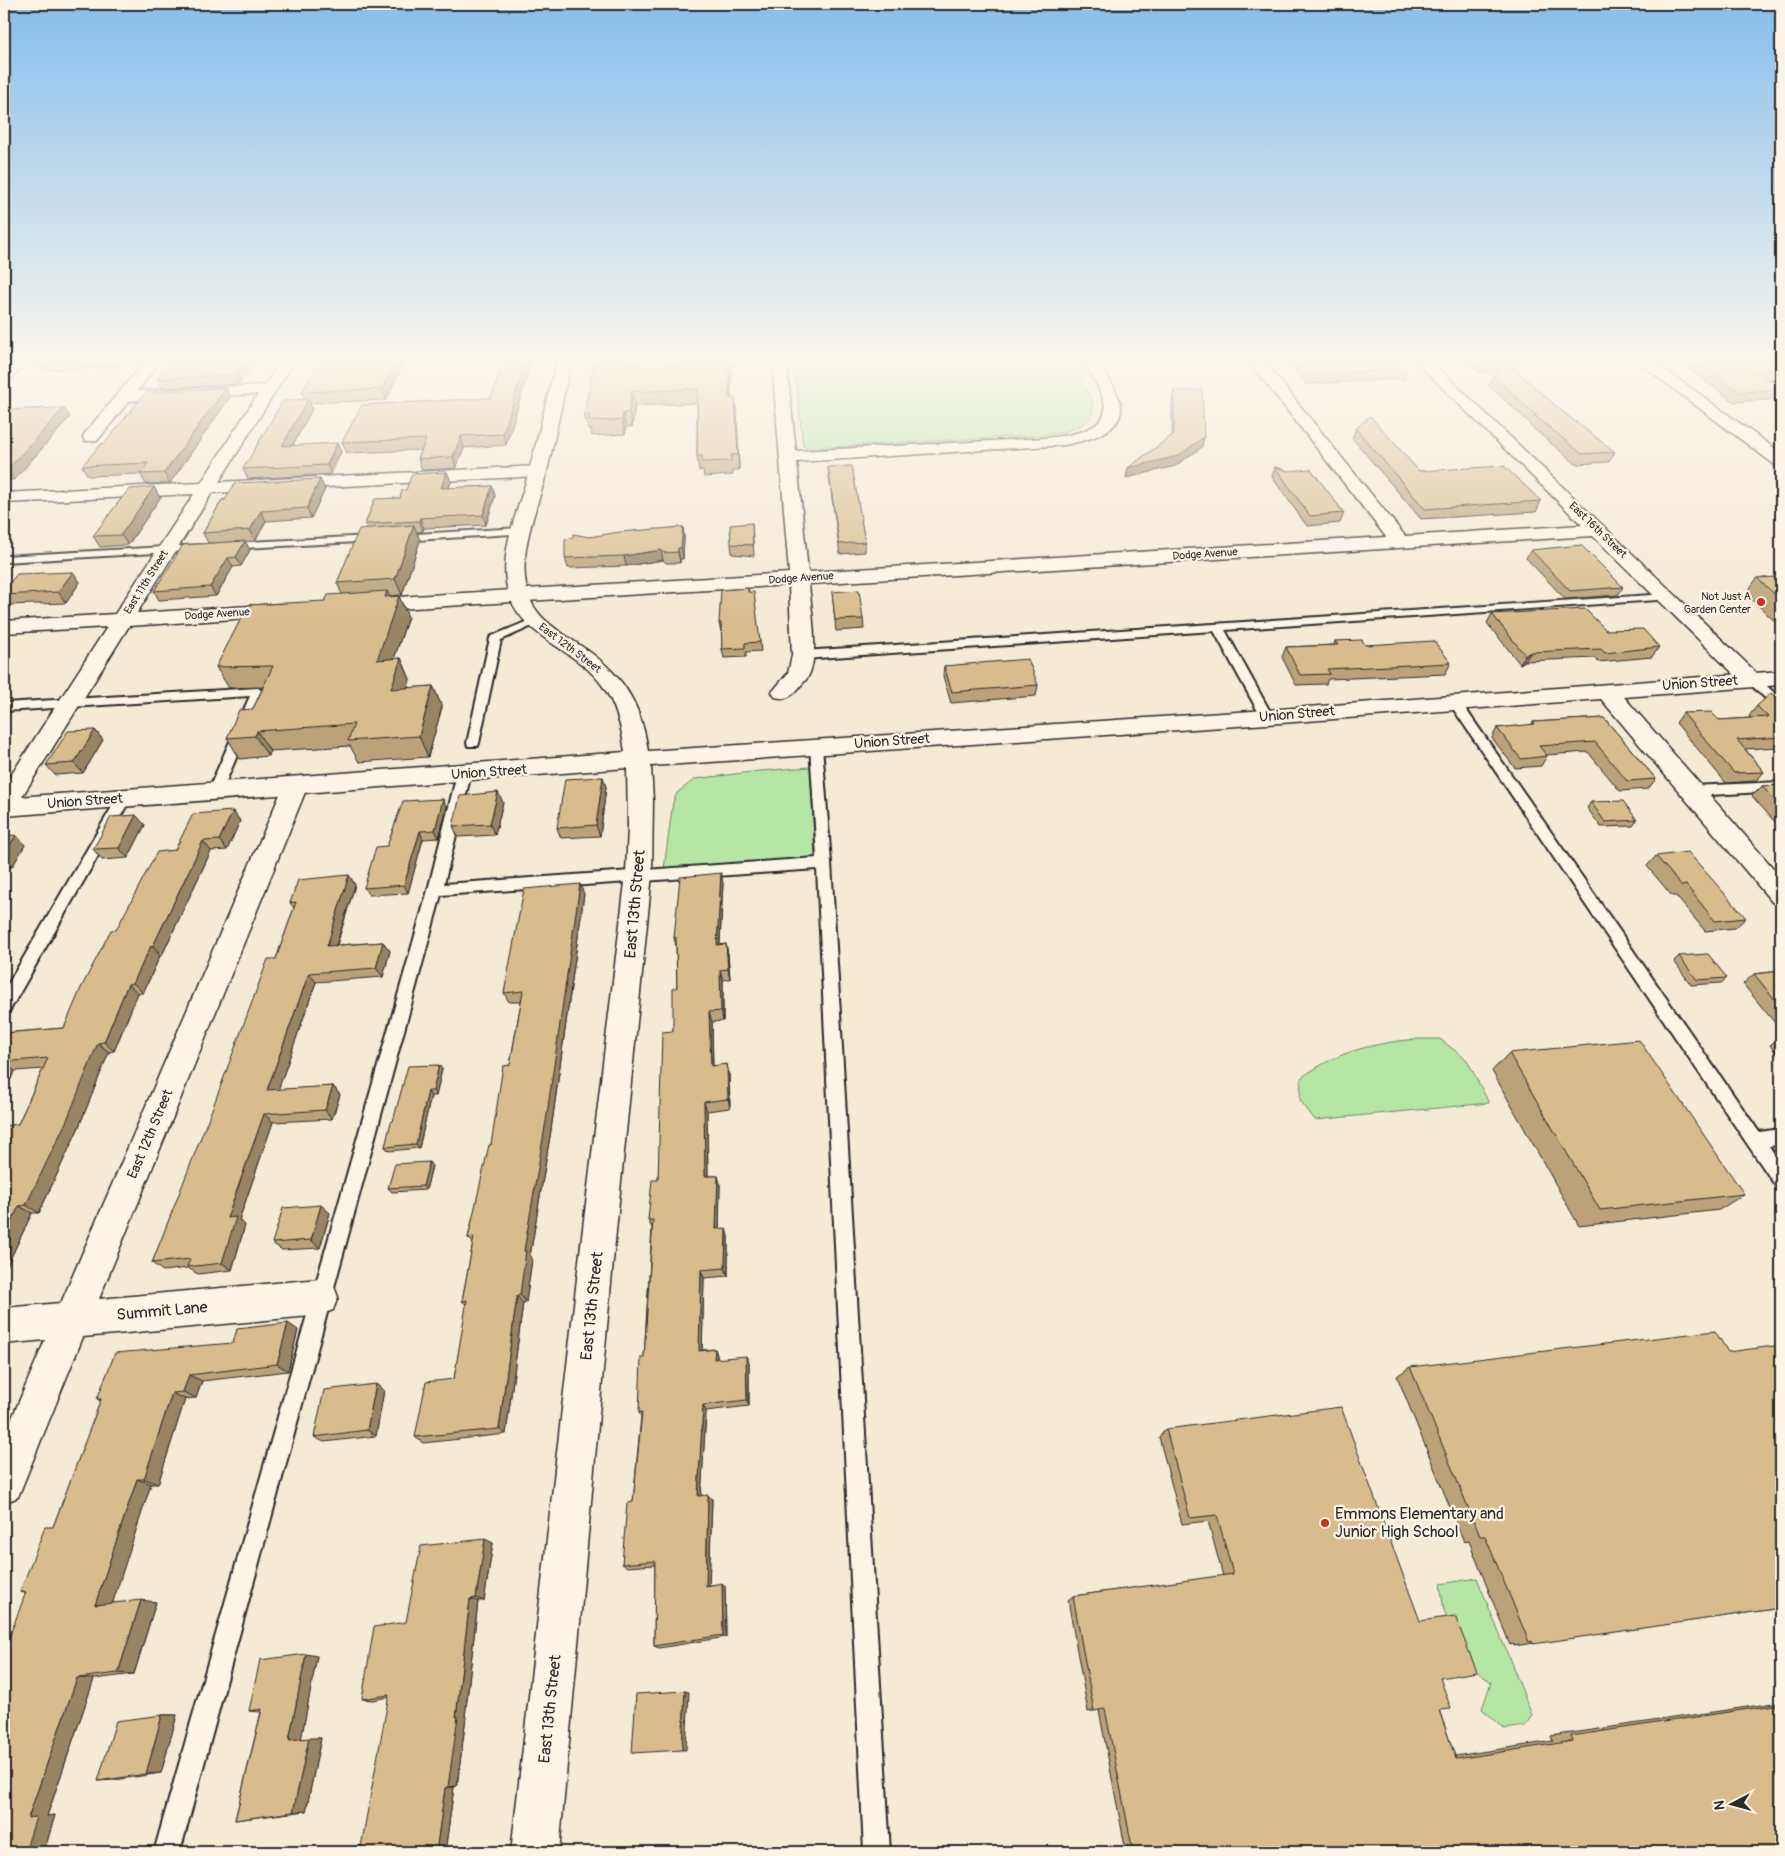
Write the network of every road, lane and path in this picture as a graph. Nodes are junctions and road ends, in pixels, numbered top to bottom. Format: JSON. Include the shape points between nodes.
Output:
{"nodes":[{"id":1,"x":232,"y":447,"type":"edge"},
{"id":2,"x":544,"y":447,"type":"edge"},
{"id":3,"x":787,"y":447,"type":"edge"},
{"id":4,"x":984,"y":447,"type":"edge"},
{"id":5,"x":1324,"y":447,"type":"edge"},
{"id":6,"x":1512,"y":447,"type":"edge"},
{"id":7,"x":1760,"y":447,"type":"edge"},
{"id":8,"x":788,"y":458,"type":"junction"},
{"id":9,"x":1781,"y":462,"type":"edge"},
{"id":10,"x":538,"y":470,"type":"junction"},
{"id":11,"x":204,"y":489,"type":"junction"},
{"id":12,"x":4,"y":498,"type":"edge"},
{"id":13,"x":1598,"y":530,"type":"junction"},
{"id":14,"x":522,"y":531,"type":"junction"},
{"id":15,"x":1400,"y":542,"type":"junction"},
{"id":16,"x":166,"y":550,"type":"junction"},
{"id":17,"x":4,"y":559,"type":"edge"},
{"id":18,"x":798,"y":578,"type":"junction"},
{"id":19,"x":520,"y":595,"type":"junction"},
{"id":20,"x":1667,"y":598,"type":"junction"},
{"id":21,"x":351,"y":606,"type":"edge"},
{"id":22,"x":302,"y":608,"type":"edge"},
{"id":23,"x":122,"y":620,"type":"junction"},
{"id":24,"x":535,"y":621,"type":"junction"},
{"id":25,"x":4,"y":627,"type":"edge"},
{"id":26,"x":1218,"y":628,"type":"junction"},
{"id":27,"x":803,"y":655,"type":"junction"},
{"id":28,"x":1781,"y":678,"type":"edge"},
{"id":29,"x":1752,"y":680,"type":"junction"},
{"id":30,"x":1606,"y":690,"type":"junction"},
{"id":31,"x":783,"y":692,"type":"dead end"},
{"id":32,"x":1454,"y":701,"type":"junction"},
{"id":33,"x":69,"y":703,"type":"junction"},
{"id":34,"x":1781,"y":706,"type":"edge"},
{"id":35,"x":4,"y":707,"type":"edge"},
{"id":36,"x":1267,"y":717,"type":"junction"},
{"id":37,"x":473,"y":743,"type":"dead end"},
{"id":38,"x":816,"y":746,"type":"junction"},
{"id":39,"x":639,"y":760,"type":"junction"},
{"id":40,"x":464,"y":774,"type":"junction"},
{"id":41,"x":296,"y":785,"type":"junction"},
{"id":42,"x":1781,"y":786,"type":"edge"},
{"id":43,"x":215,"y":791,"type":"junction"},
{"id":44,"x":1692,"y":791,"type":"junction"},
{"id":45,"x":124,"y":798,"type":"junction"},
{"id":46,"x":4,"y":806,"type":"edge"},
{"id":47,"x":824,"y":863,"type":"junction"},
{"id":48,"x":639,"y":874,"type":"junction"},
{"id":49,"x":435,"y":890,"type":"junction"},
{"id":50,"x":1781,"y":895,"type":"edge"},
{"id":51,"x":4,"y":1006,"type":"edge"},
{"id":52,"x":1781,"y":1137,"type":"edge"},
{"id":53,"x":1754,"y":1140,"type":"junction"},
{"id":54,"x":1781,"y":1179,"type":"edge"},
{"id":55,"x":320,"y":1297,"type":"junction"},
{"id":56,"x":72,"y":1318,"type":"junction"},
{"id":57,"x":4,"y":1326,"type":"edge"},
{"id":58,"x":4,"y":1483,"type":"edge"},
{"id":59,"x":167,"y":1852,"type":"edge"},
{"id":60,"x":535,"y":1852,"type":"edge"},
{"id":61,"x":877,"y":1852,"type":"edge"}],
"edges":[{"from":1,"to":11,"type":"street","name":"East 11th Street"},
{"from":2,"to":10,"type":"street","name":"East 12th Street"},
{"from":3,"to":8,"type":"street"},
{"from":4,"to":8,"type":"street"},
{"from":5,"to":15,"type":"street"},
{"from":6,"to":13,"type":"street","name":"East 16th Street"},
{"from":7,"to":9,"type":"street"},
{"from":8,"to":18,"type":"street"},
{"from":10,"to":11,"type":"street"},
{"from":10,"to":14,"type":"street","name":"East 12th Street"},
{"from":11,"to":12,"type":"street"},
{"from":11,"to":16,"type":"street","name":"East 11th Street"},
{"from":13,"to":15,"type":"street","name":"Dodge Avenue"},
{"from":13,"to":20,"type":"street","name":"East 16th Street"},
{"from":14,"to":16,"type":"lane"},
{"from":14,"to":19,"type":"street","name":"East 12th Street","via":[[516,564]]},
{"from":15,"to":18,"type":"street","name":"Dodge Avenue"},
{"from":16,"to":17,"type":"lane"},
{"from":16,"to":23,"type":"street","name":"East 11th Street"},
{"from":18,"to":19,"type":"street","name":"Dodge Avenue"},
{"from":18,"to":27,"type":"street"},
{"from":19,"to":21,"type":"street","name":"Dodge Avenue"},
{"from":19,"to":24,"type":"street","name":"East 12th Street"},
{"from":20,"to":26,"type":"lane"},
{"from":20,"to":29,"type":"street","name":"East 16th Street"},
{"from":22,"to":23,"type":"street","name":"Dodge Avenue"},
{"from":23,"to":25,"type":"street","name":"Dodge Avenue"},
{"from":23,"to":33,"type":"street","name":"East 11th Street"},
{"from":24,"to":37,"type":"lane","via":[[496,638]]},
{"from":24,"to":39,"type":"street","name":"East 12th Street","via":[[546,633],[589,660],[611,681],[621,696]]},
{"from":26,"to":27,"type":"lane"},
{"from":26,"to":36,"type":"lane"},
{"from":27,"to":31,"type":"street","via":[[798,675]]},
{"from":28,"to":29,"type":"street","name":"Union Street"},
{"from":29,"to":30,"type":"street","name":"Union Street"},
{"from":29,"to":34,"type":"lane"},
{"from":30,"to":32,"type":"street","name":"Union Street"},
{"from":30,"to":44,"type":"street"},
{"from":32,"to":36,"type":"street","name":"Union Street"},
{"from":32,"to":53,"type":"lane"},
{"from":33,"to":35,"type":"lane"},
{"from":33,"to":43,"type":"lane","via":[[258,692]]},
{"from":33,"to":46,"type":"street","name":"East 11th Street"},
{"from":36,"to":38,"type":"street","name":"Union Street"},
{"from":38,"to":39,"type":"street","name":"Union Street"},
{"from":38,"to":47,"type":"lane"},
{"from":39,"to":40,"type":"street","name":"Union Street"},
{"from":39,"to":48,"type":"street","name":"East 13th Street"},
{"from":40,"to":41,"type":"street","name":"Union Street"},
{"from":40,"to":49,"type":"lane"},
{"from":41,"to":43,"type":"street","name":"Union Street"},
{"from":41,"to":56,"type":"street","name":"East 12th Street"},
{"from":42,"to":44,"type":"lane"},
{"from":43,"to":45,"type":"street","name":"Union Street"},
{"from":44,"to":50,"type":"street"},
{"from":45,"to":46,"type":"street","name":"Union Street"},
{"from":45,"to":51,"type":"lane"},
{"from":47,"to":48,"type":"lane"},
{"from":47,"to":61,"type":"lane"},
{"from":48,"to":49,"type":"lane"},
{"from":48,"to":60,"type":"street","name":"East 13th Street"},
{"from":49,"to":55,"type":"lane"},
{"from":52,"to":53,"type":"lane"},
{"from":53,"to":54,"type":"lane"},
{"from":55,"to":56,"type":"street","name":"Summit Lane"},
{"from":55,"to":59,"type":"lane"},
{"from":56,"to":57,"type":"street","name":"Summit Lane"},
{"from":56,"to":58,"type":"street","name":"East 12th Street"}]}
